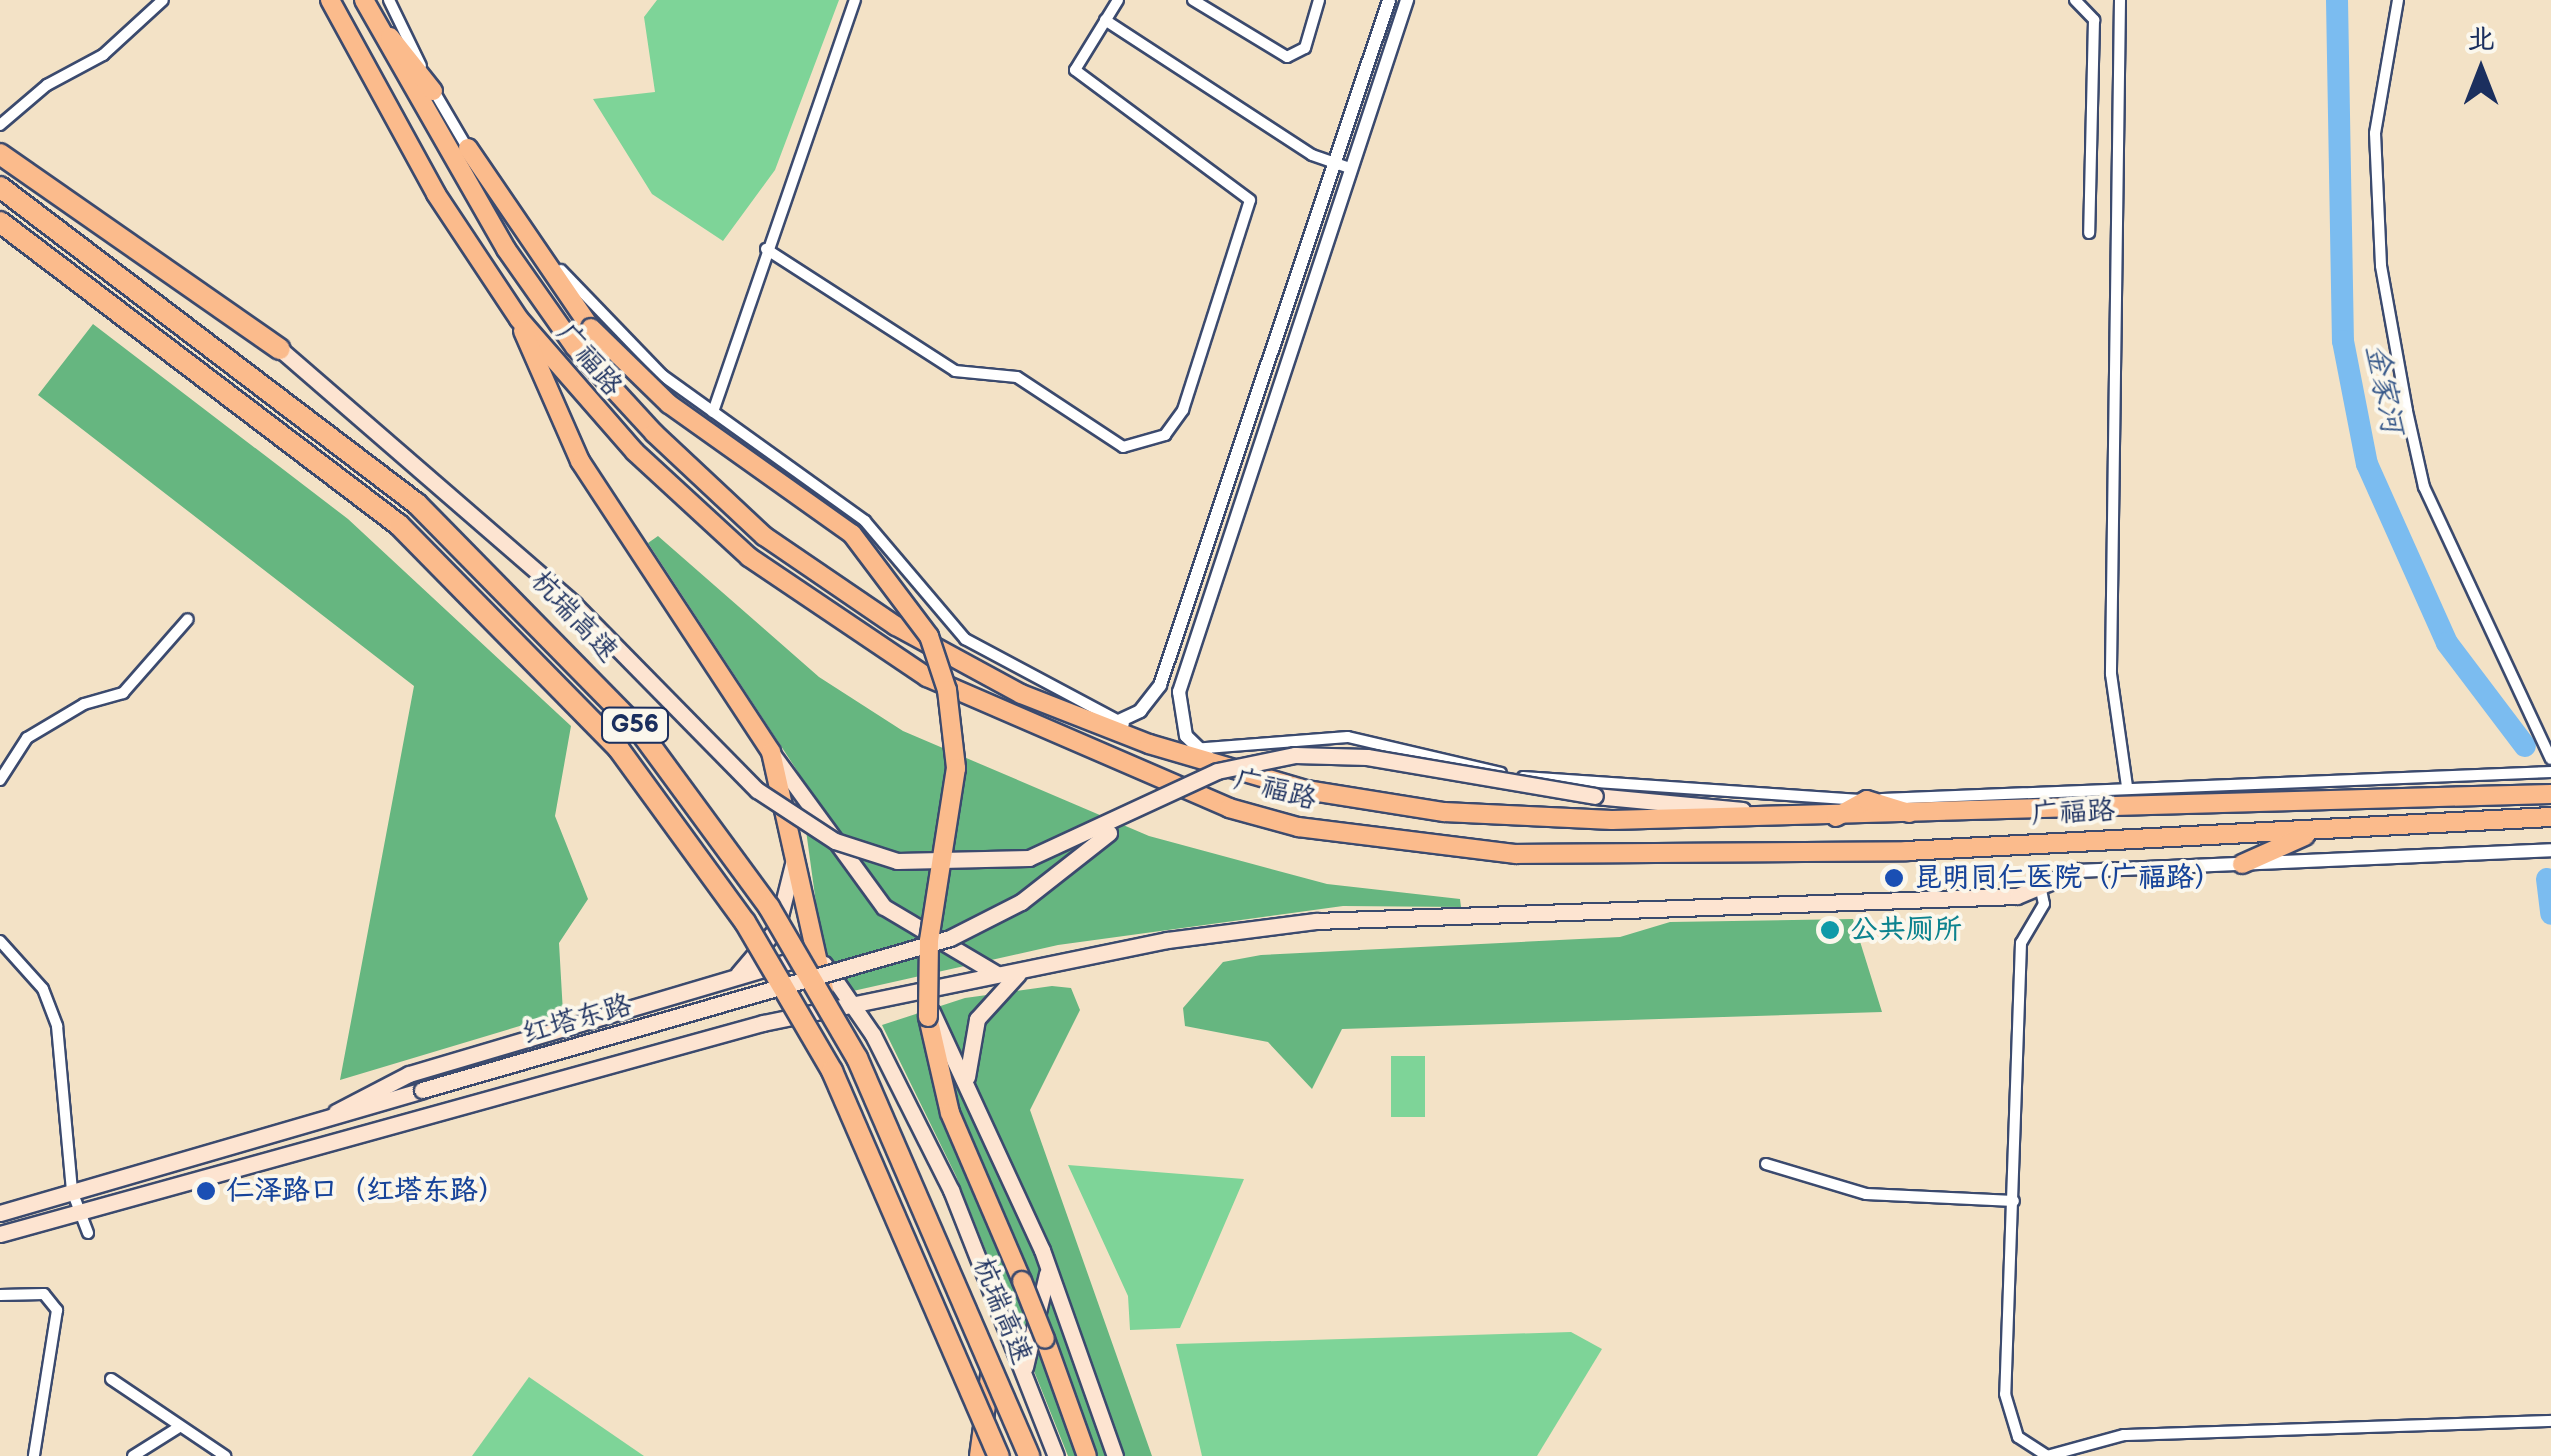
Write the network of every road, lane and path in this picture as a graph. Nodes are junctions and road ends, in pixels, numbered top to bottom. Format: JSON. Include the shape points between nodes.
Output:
{"nodes":[{"id":1,"x":163,"y":0,"type":"edge"},
{"id":2,"x":330,"y":0,"type":"edge"},
{"id":3,"x":364,"y":0,"type":"edge"},
{"id":4,"x":389,"y":0,"type":"edge"},
{"id":5,"x":855,"y":0,"type":"edge"},
{"id":6,"x":1118,"y":0,"type":"edge"},
{"id":7,"x":1193,"y":0,"type":"edge"},
{"id":8,"x":1320,"y":0,"type":"edge"},
{"id":9,"x":1389,"y":0,"type":"edge"},
{"id":10,"x":1407,"y":0,"type":"edge"},
{"id":11,"x":2075,"y":0,"type":"edge"},
{"id":12,"x":2120,"y":0,"type":"edge"},
{"id":13,"x":2398,"y":0,"type":"edge"},
{"id":14,"x":1105,"y":20,"type":"junction"},
{"id":15,"x":375,"y":22,"type":"junction"},
{"id":16,"x":433,"y":91,"type":"junction"},
{"id":17,"x":0,"y":125,"type":"edge"},
{"id":18,"x":468,"y":148,"type":"junction"},
{"id":19,"x":0,"y":154,"type":"edge"},
{"id":20,"x":1333,"y":164,"type":"junction"},
{"id":21,"x":1350,"y":168,"type":"junction"},
{"id":22,"x":0,"y":187,"type":"edge"},
{"id":23,"x":0,"y":222,"type":"edge"},
{"id":24,"x":2088,"y":232,"type":"dead end"},
{"id":25,"x":766,"y":249,"type":"junction"},
{"id":26,"x":1302,"y":257,"type":"junction"},
{"id":27,"x":1320,"y":262,"type":"junction"},
{"id":28,"x":519,"y":319,"type":"junction"},
{"id":29,"x":280,"y":349,"type":"joint"},
{"id":30,"x":714,"y":412,"type":"junction"},
{"id":31,"x":1213,"y":527,"type":"junction"},
{"id":32,"x":1232,"y":534,"type":"junction"},
{"id":33,"x":188,"y":619,"type":"dead end"},
{"id":34,"x":1113,"y":725,"type":"junction"},
{"id":35,"x":1149,"y":744,"type":"junction"},
{"id":36,"x":1197,"y":749,"type":"junction"},
{"id":37,"x":771,"y":752,"type":"junction"},
{"id":38,"x":2551,"y":759,"type":"edge"},
{"id":39,"x":1226,"y":768,"type":"junction"},
{"id":40,"x":2551,"y":772,"type":"edge"},
{"id":41,"x":0,"y":780,"type":"edge"},
{"id":42,"x":2127,"y":786,"type":"junction"},
{"id":43,"x":2551,"y":794,"type":"edge"},
{"id":44,"x":1867,"y":800,"type":"junction"},
{"id":45,"x":1136,"y":812,"type":"junction"},
{"id":46,"x":2551,"y":817,"type":"edge"},
{"id":47,"x":1923,"y":818,"type":"junction"},
{"id":48,"x":1831,"y":820,"type":"junction"},
{"id":49,"x":2316,"y":832,"type":"junction"},
{"id":50,"x":2551,"y":850,"type":"edge"},
{"id":51,"x":794,"y":856,"type":"junction"},
{"id":52,"x":2242,"y":864,"type":"junction"},
{"id":53,"x":2077,"y":871,"type":"joint"},
{"id":54,"x":2041,"y":890,"type":"junction"},
{"id":55,"x":0,"y":941,"type":"edge"},
{"id":56,"x":817,"y":953,"type":"junction"},
{"id":57,"x":1036,"y":964,"type":"junction"},
{"id":58,"x":997,"y":974,"type":"junction"},
{"id":59,"x":726,"y":982,"type":"junction"},
{"id":60,"x":920,"y":991,"type":"junction"},
{"id":61,"x":853,"y":1006,"type":"junction"},
{"id":62,"x":828,"y":1010,"type":"junction"},
{"id":63,"x":967,"y":1077,"type":"junction"},
{"id":64,"x":336,"y":1112,"type":"junction"},
{"id":65,"x":1766,"y":1164,"type":"dead end"},
{"id":66,"x":72,"y":1192,"type":"junction"},
{"id":67,"x":2014,"y":1200,"type":"junction"},
{"id":68,"x":0,"y":1212,"type":"edge"},
{"id":69,"x":80,"y":1212,"type":"junction"},
{"id":70,"x":88,"y":1232,"type":"dead end"},
{"id":71,"x":0,"y":1234,"type":"edge"},
{"id":72,"x":1048,"y":1266,"type":"junction"},
{"id":73,"x":0,"y":1295,"type":"edge"},
{"id":74,"x":1026,"y":1367,"type":"junction"},
{"id":75,"x":990,"y":1376,"type":"junction"},
{"id":76,"x":112,"y":1379,"type":"dead end"},
{"id":77,"x":2551,"y":1421,"type":"edge"},
{"id":78,"x":179,"y":1428,"type":"junction"},
{"id":79,"x":34,"y":1456,"type":"edge"},
{"id":80,"x":133,"y":1456,"type":"edge"},
{"id":81,"x":225,"y":1456,"type":"edge"},
{"id":82,"x":980,"y":1456,"type":"edge"},
{"id":83,"x":999,"y":1456,"type":"edge"},
{"id":84,"x":1018,"y":1456,"type":"edge"},
{"id":85,"x":1029,"y":1456,"type":"edge"},
{"id":86,"x":1056,"y":1456,"type":"edge"},
{"id":87,"x":1087,"y":1456,"type":"edge"},
{"id":88,"x":1115,"y":1456,"type":"edge"}],
"edges":[{"from":1,"to":17,"type":"street","via":[[103,56],[47,84]]},
{"from":2,"to":28,"type":"main road","name":"广福路","via":[[436,194]]},
{"from":3,"to":15,"type":"main road","name":"广福路"},
{"from":4,"to":16,"type":"street"},
{"from":5,"to":25,"type":"street"},
{"from":6,"to":14,"type":"street"},
{"from":7,"to":8,"type":"street","via":[[1287,57],[1305,48]]},
{"from":9,"to":20,"type":"street"},
{"from":10,"to":21,"type":"street"},
{"from":11,"to":24,"type":"street","via":[[2094,20]]},
{"from":12,"to":42,"type":"street","via":[[2111,674]]},
{"from":13,"to":38,"type":"street","via":[[2375,133],[2381,266],[2406,411],[2424,487]]},
{"from":14,"to":20,"type":"street"},
{"from":14,"to":25,"type":"street","via":[[1075,70],[1250,200],[1183,410],[1151,444],[1123,447],[1017,377],[955,370]]},
{"from":15,"to":16,"type":"main road"},
{"from":15,"to":34,"type":"main road","name":"广福路","via":[[506,249],[575,347],[654,434],[828,582],[938,652]]},
{"from":16,"to":18,"type":"street"},
{"from":18,"to":30,"type":"street","via":[[599,318]]},
{"from":18,"to":87,"type":"main road","bridge":true,"via":[[590,328],[669,404],[852,534],[929,636],[947,690],[956,768],[929,941],[928,1017],[943,1092]]},
{"from":19,"to":29,"type":"highway"},
{"from":20,"to":21,"type":"street"},
{"from":20,"to":26,"type":"street"},
{"from":21,"to":27,"type":"street"},
{"from":22,"to":85,"type":"highway","name":"杭瑞高速","number":"G56","bridge":true,"via":[[417,504],[639,730],[768,907],[857,1058]]},
{"from":23,"to":83,"type":"highway","name":"杭瑞高速","number":"G56","bridge":true,"via":[[399,525],[618,748],[726,894],[832,1071]]},
{"from":25,"to":30,"type":"street"},
{"from":26,"to":27,"type":"street"},
{"from":26,"to":31,"type":"street"},
{"from":27,"to":32,"type":"street"},
{"from":28,"to":37,"type":"main road","via":[[580,461]]},
{"from":28,"to":49,"type":"main road","name":"广福路","via":[[635,452],[815,606],[1013,721],[1229,808],[1298,827],[1516,854],[1906,850]]},
{"from":29,"to":45,"type":"main road","bridge":true,"via":[[574,604],[742,778],[861,852],[932,866],[999,863],[1065,846]]},
{"from":30,"to":34,"type":"street","via":[[864,520],[965,639]]},
{"from":31,"to":32,"type":"street"},
{"from":31,"to":34,"type":"street","via":[[1160,685]]},
{"from":32,"to":36,"type":"street","via":[[1179,692],[1180,721]]},
{"from":33,"to":41,"type":"street","via":[[123,694],[84,704],[27,738]]},
{"from":34,"to":35,"type":"main road","name":"广福路"},
{"from":35,"to":36,"type":"street"},
{"from":35,"to":39,"type":"main road","name":"广福路"},
{"from":36,"to":39,"type":"street"},
{"from":36,"to":44,"type":"street","via":[[1348,737],[1534,778]]},
{"from":37,"to":51,"type":"main road"},
{"from":37,"to":58,"type":"main road","via":[[884,907]]},
{"from":39,"to":48,"type":"main road","name":"广福路","via":[[1444,812]]},
{"from":40,"to":42,"type":"street"},
{"from":42,"to":44,"type":"street"},
{"from":43,"to":47,"type":"main road","name":"广福路"},
{"from":44,"to":47,"type":"main road"},
{"from":44,"to":48,"type":"main road"},
{"from":45,"to":48,"type":"main road","bridge":true,"via":[[1233,766],[1312,754],[1594,796]]},
{"from":45,"to":64,"type":"main road","name":"红塔东路","bridge":true,"via":[[1021,902],[950,938]]},
{"from":46,"to":49,"type":"main road","name":"广福路"},
{"from":47,"to":48,"type":"main road","name":"广福路"},
{"from":49,"to":52,"type":"main road"},
{"from":50,"to":52,"type":"street"},
{"from":51,"to":56,"type":"main road"},
{"from":51,"to":59,"type":"main road","via":[[778,928]]},
{"from":52,"to":53,"type":"street"},
{"from":53,"to":54,"type":"main road"},
{"from":54,"to":57,"type":"main road","name":"红塔东路","via":[[1316,921]]},
{"from":54,"to":67,"type":"street","via":[[2044,904],[2021,943]]},
{"from":55,"to":66,"type":"street","via":[[43,989],[57,1026]]},
{"from":56,"to":59,"type":"main road"},
{"from":56,"to":61,"type":"main road"},
{"from":56,"to":62,"type":"main road"},
{"from":57,"to":58,"type":"main road","name":"红塔东路"},
{"from":57,"to":63,"type":"main road","via":[[990,997]]},
{"from":58,"to":60,"type":"main road","name":"红塔东路"},
{"from":59,"to":64,"type":"main road","via":[[410,1074]]},
{"from":60,"to":61,"type":"main road","name":"红塔东路"},
{"from":60,"to":63,"type":"main road"},
{"from":61,"to":62,"type":"main road","name":"红塔东路"},
{"from":61,"to":74,"type":"main road","via":[[951,1190]]},
{"from":62,"to":69,"type":"main road","name":"红塔东路","via":[[412,1126],[334,1136]]},
{"from":62,"to":75,"type":"main road"},
{"from":63,"to":72,"type":"main road"},
{"from":64,"to":66,"type":"main road","name":"红塔东路"},
{"from":65,"to":67,"type":"street","via":[[1866,1194]]},
{"from":66,"to":68,"type":"main road","name":"红塔东路"},
{"from":66,"to":69,"type":"street"},
{"from":67,"to":77,"type":"street","via":[[2007,1417],[2037,1452],[2124,1435]]},
{"from":69,"to":70,"type":"street"},
{"from":69,"to":71,"type":"main road","name":"红塔东路"},
{"from":72,"to":74,"type":"main road"},
{"from":72,"to":88,"type":"main road"},
{"from":73,"to":79,"type":"street","via":[[44,1294],[57,1310]]},
{"from":74,"to":86,"type":"main road"},
{"from":75,"to":82,"type":"main road"},
{"from":75,"to":84,"type":"main road"},
{"from":76,"to":78,"type":"street"},
{"from":78,"to":80,"type":"street"},
{"from":78,"to":81,"type":"street"}]}
